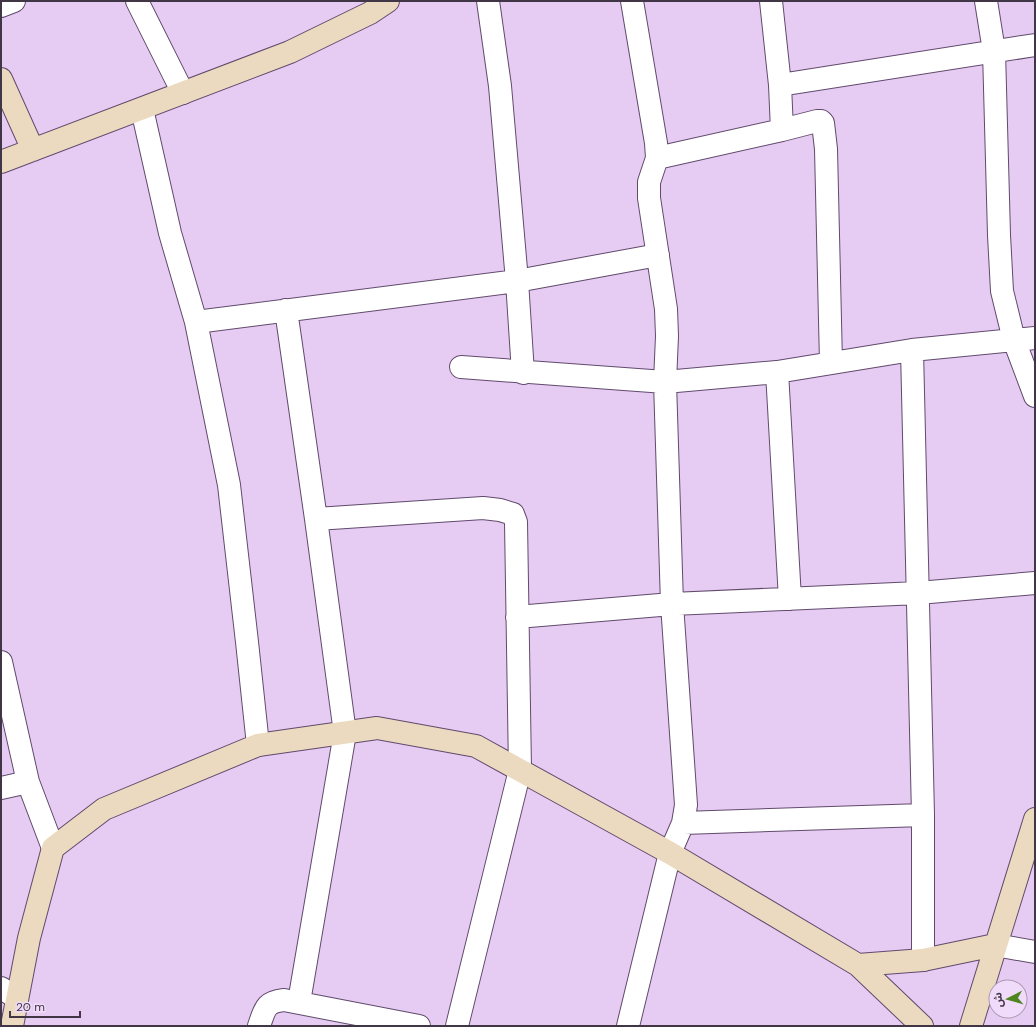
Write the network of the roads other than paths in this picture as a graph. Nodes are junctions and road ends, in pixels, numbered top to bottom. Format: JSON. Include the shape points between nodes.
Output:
{"nodes":[{"id":1,"x":14,"y":1,"type":"edge"},
{"id":2,"x":137,"y":1,"type":"edge"},
{"id":3,"x":388,"y":1,"type":"edge"},
{"id":4,"x":488,"y":1,"type":"edge"},
{"id":5,"x":632,"y":1,"type":"edge"},
{"id":6,"x":772,"y":1,"type":"edge"},
{"id":7,"x":986,"y":1,"type":"edge"},
{"id":8,"x":1,"y":6,"type":"edge"},
{"id":9,"x":367,"y":7,"type":"edge"},
{"id":10,"x":1035,"y":45,"type":"edge"},
{"id":11,"x":994,"y":51,"type":"junction"},
{"id":12,"x":1,"y":79,"type":"edge"},
{"id":13,"x":780,"y":85,"type":"junction"},
{"id":14,"x":183,"y":93,"type":"junction"},
{"id":15,"x":142,"y":109,"type":"junction"},
{"id":16,"x":782,"y":130,"type":"junction"},
{"id":17,"x":33,"y":150,"type":"junction"},
{"id":18,"x":657,"y":158,"type":"junction"},
{"id":19,"x":1,"y":162,"type":"edge"},
{"id":20,"x":658,"y":255,"type":"junction"},
{"id":21,"x":517,"y":280,"type":"junction"},
{"id":22,"x":286,"y":310,"type":"junction"},
{"id":23,"x":196,"y":322,"type":"junction"},
{"id":24,"x":1035,"y":338,"type":"edge"},
{"id":25,"x":1014,"y":340,"type":"junction"},
{"id":26,"x":912,"y":350,"type":"junction"},
{"id":27,"x":831,"y":363,"type":"junction"},
{"id":28,"x":461,"y":367,"type":"dead end"},
{"id":29,"x":777,"y":372,"type":"junction"},
{"id":30,"x":523,"y":373,"type":"junction"},
{"id":31,"x":665,"y":382,"type":"junction"},
{"id":32,"x":1035,"y":396,"type":"edge"},
{"id":33,"x":316,"y":519,"type":"junction"},
{"id":34,"x":1035,"y":583,"type":"edge"},
{"id":35,"x":918,"y":593,"type":"junction"},
{"id":36,"x":790,"y":599,"type":"junction"},
{"id":37,"x":672,"y":604,"type":"junction"},
{"id":38,"x":517,"y":617,"type":"junction"},
{"id":39,"x":1,"y":662,"type":"edge"},
{"id":40,"x":345,"y":733,"type":"junction"},
{"id":41,"x":258,"y":745,"type":"junction"},
{"id":42,"x":520,"y":770,"type":"junction"},
{"id":43,"x":28,"y":782,"type":"junction"},
{"id":44,"x":1,"y":788,"type":"edge"},
{"id":45,"x":923,"y":815,"type":"junction"},
{"id":46,"x":684,"y":823,"type":"junction"},
{"id":47,"x":1034,"y":825,"type":"edge"},
{"id":48,"x":53,"y":848,"type":"junction"},
{"id":49,"x":670,"y":853,"type":"junction"},
{"id":50,"x":995,"y":945,"type":"junction"},
{"id":51,"x":1035,"y":952,"type":"edge"},
{"id":52,"x":923,"y":960,"type":"junction"},
{"id":53,"x":858,"y":965,"type":"junction"},
{"id":54,"x":9,"y":993,"type":"edge"},
{"id":55,"x":299,"y":1002,"type":"junction"},
{"id":56,"x":12,"y":1026,"type":"edge"},
{"id":57,"x":259,"y":1026,"type":"edge"},
{"id":58,"x":419,"y":1026,"type":"edge"},
{"id":59,"x":457,"y":1026,"type":"edge"},
{"id":60,"x":628,"y":1026,"type":"edge"},
{"id":61,"x":922,"y":1026,"type":"edge"},
{"id":62,"x":971,"y":1026,"type":"edge"}],
"edges":[{"from":1,"to":8,"type":"street"},
{"from":2,"to":14,"type":"street"},
{"from":3,"to":9,"type":"street"},
{"from":4,"to":21,"type":"street","via":[[500,86]]},
{"from":5,"to":18,"type":"street"},
{"from":6,"to":13,"type":"street"},
{"from":7,"to":11,"type":"street"},
{"from":9,"to":14,"type":"street","via":[[290,52]]},
{"from":10,"to":11,"type":"street"},
{"from":11,"to":13,"type":"street"},
{"from":11,"to":25,"type":"street","via":[[998,235],[1002,291]]},
{"from":12,"to":17,"type":"street"},
{"from":13,"to":16,"type":"street"},
{"from":14,"to":15,"type":"street"},
{"from":15,"to":17,"type":"street"},
{"from":15,"to":23,"type":"street","via":[[170,233]]},
{"from":16,"to":18,"type":"street"},
{"from":16,"to":27,"type":"street","via":[[817,121],[823,123],[826,149]]},
{"from":17,"to":19,"type":"street"},
{"from":18,"to":20,"type":"street","via":[[649,182]]},
{"from":20,"to":21,"type":"street"},
{"from":20,"to":31,"type":"street","via":[[666,309]]},
{"from":21,"to":22,"type":"street"},
{"from":21,"to":30,"type":"street"},
{"from":22,"to":23,"type":"street"},
{"from":22,"to":33,"type":"street"},
{"from":23,"to":41,"type":"street","via":[[229,485]]},
{"from":24,"to":25,"type":"street"},
{"from":25,"to":26,"type":"street"},
{"from":25,"to":32,"type":"street"},
{"from":26,"to":27,"type":"street"},
{"from":26,"to":35,"type":"street"},
{"from":27,"to":29,"type":"street"},
{"from":28,"to":30,"type":"street"},
{"from":29,"to":31,"type":"street"},
{"from":29,"to":36,"type":"street"},
{"from":30,"to":31,"type":"street"},
{"from":31,"to":37,"type":"street"},
{"from":33,"to":38,"type":"street","via":[[483,508],[513,514],[516,522]]},
{"from":33,"to":40,"type":"street"},
{"from":34,"to":35,"type":"street"},
{"from":35,"to":36,"type":"street"},
{"from":35,"to":45,"type":"street"},
{"from":36,"to":37,"type":"street"},
{"from":37,"to":38,"type":"street"},
{"from":37,"to":46,"type":"street","via":[[686,805]]},
{"from":38,"to":42,"type":"street"},
{"from":39,"to":43,"type":"street"},
{"from":40,"to":41,"type":"street"},
{"from":40,"to":42,"type":"street","via":[[377,728],[476,746]]},
{"from":40,"to":55,"type":"street"},
{"from":41,"to":48,"type":"street","via":[[104,809]]},
{"from":42,"to":49,"type":"street"},
{"from":42,"to":59,"type":"street"},
{"from":43,"to":44,"type":"street"},
{"from":43,"to":48,"type":"street"},
{"from":45,"to":46,"type":"street"},
{"from":45,"to":52,"type":"street"},
{"from":46,"to":49,"type":"street"},
{"from":47,"to":50,"type":"street"},
{"from":48,"to":54,"type":"street","via":[[29,938]]},
{"from":49,"to":53,"type":"street"},
{"from":49,"to":60,"type":"street"},
{"from":50,"to":51,"type":"street"},
{"from":50,"to":52,"type":"street"},
{"from":50,"to":62,"type":"street"},
{"from":52,"to":53,"type":"street"},
{"from":53,"to":61,"type":"street"},
{"from":54,"to":56,"type":"street"},
{"from":55,"to":57,"type":"street","via":[[272,1002],[265,1010]]},
{"from":55,"to":58,"type":"street"}]}
